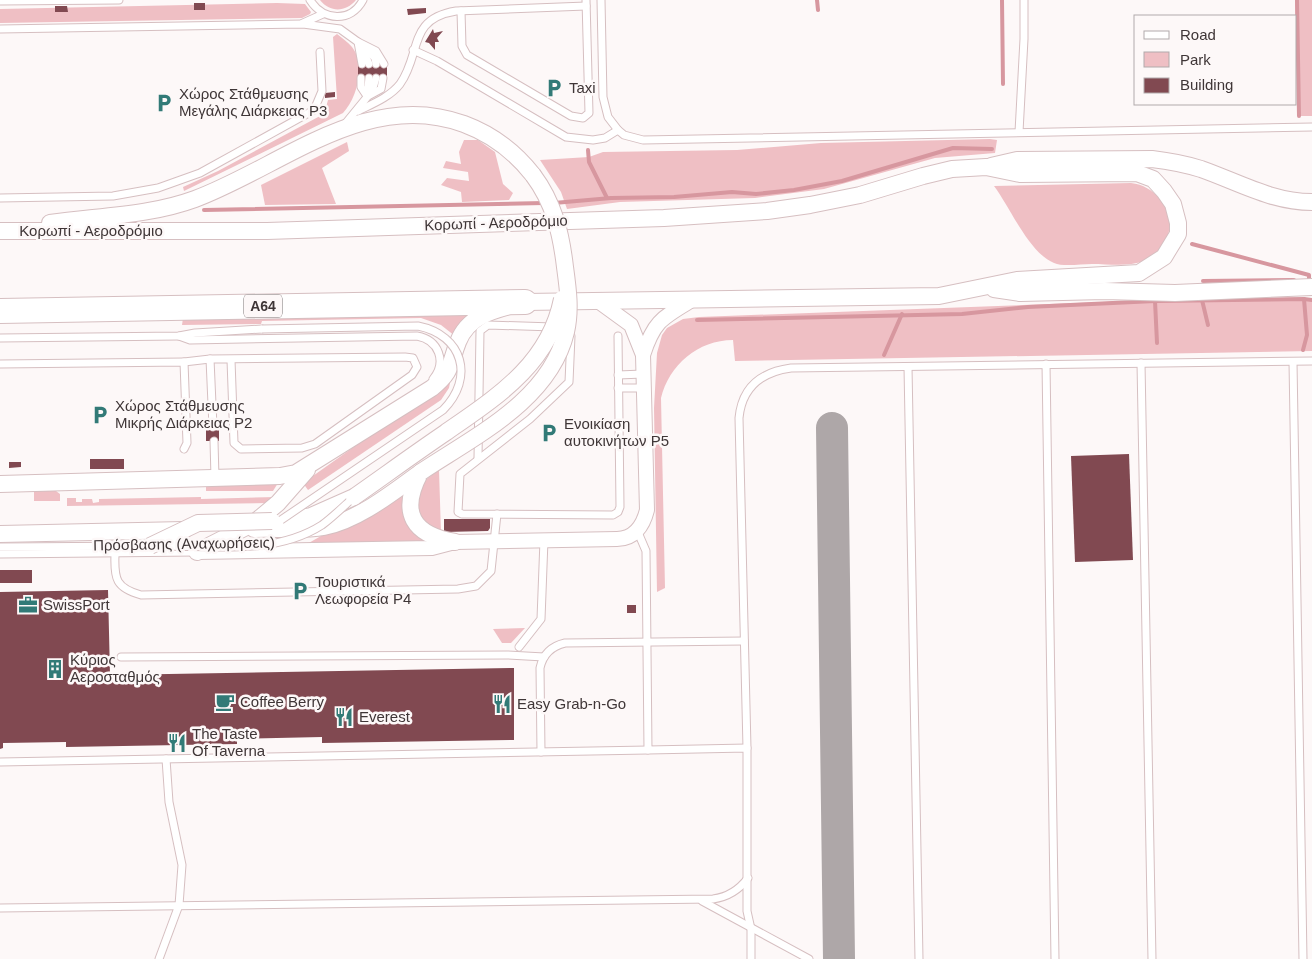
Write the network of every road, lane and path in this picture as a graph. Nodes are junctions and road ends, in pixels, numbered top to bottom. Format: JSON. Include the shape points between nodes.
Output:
{"nodes":[{"id":1,"x":119,"y":0,"type":"edge"},
{"id":2,"x":310,"y":0,"type":"edge"},
{"id":3,"x":363,"y":0,"type":"edge"},
{"id":4,"x":601,"y":0,"type":"edge"},
{"id":5,"x":1024,"y":0,"type":"edge"},
{"id":6,"x":0,"y":1,"type":"edge"},
{"id":7,"x":586,"y":3,"type":"edge"},
{"id":8,"x":461,"y":11,"type":"junction"},
{"id":9,"x":323,"y":14,"type":"junction"},
{"id":10,"x":331,"y":17,"type":"junction"},
{"id":11,"x":303,"y":24,"type":"junction"},
{"id":12,"x":0,"y":28,"type":"edge"},
{"id":13,"x":340,"y":29,"type":"junction"},
{"id":14,"x":358,"y":42,"type":"junction"},
{"id":15,"x":413,"y":50,"type":"junction"},
{"id":16,"x":320,"y":52,"type":"dead end"},
{"id":17,"x":367,"y":96,"type":"junction"},
{"id":18,"x":358,"y":111,"type":"junction"},
{"id":19,"x":1312,"y":127,"type":"edge"},
{"id":20,"x":618,"y":130,"type":"junction"},
{"id":21,"x":1019,"y":132,"type":"junction"},
{"id":22,"x":323,"y":137,"type":"junction"},
{"id":23,"x":986,"y":167,"type":"junction"},
{"id":24,"x":0,"y":198,"type":"edge"},
{"id":25,"x":1312,"y":202,"type":"edge"},
{"id":26,"x":3,"y":231,"type":"edge"},
{"id":27,"x":565,"y":265,"type":"junction"},
{"id":28,"x":1312,"y":287,"type":"edge"},
{"id":29,"x":987,"y":288,"type":"junction"},
{"id":30,"x":692,"y":300,"type":"junction"},
{"id":31,"x":598,"y":301,"type":"junction"},
{"id":32,"x":526,"y":302,"type":"junction"},
{"id":33,"x":0,"y":311,"type":"edge"},
{"id":34,"x":179,"y":336,"type":"junction"},
{"id":35,"x":618,"y":336,"type":"dead end"},
{"id":36,"x":0,"y":338,"type":"edge"},
{"id":37,"x":643,"y":355,"type":"junction"},
{"id":38,"x":210,"y":359,"type":"junction"},
{"id":39,"x":231,"y":360,"type":"junction"},
{"id":40,"x":1312,"y":361,"type":"edge"},
{"id":41,"x":184,"y":362,"type":"junction"},
{"id":42,"x":1293,"y":362,"type":"junction"},
{"id":43,"x":1141,"y":363,"type":"junction"},
{"id":44,"x":0,"y":364,"type":"edge"},
{"id":45,"x":1046,"y":364,"type":"junction"},
{"id":46,"x":908,"y":367,"type":"junction"},
{"id":47,"x":618,"y":375,"type":"junction"},
{"id":48,"x":643,"y":381,"type":"junction"},
{"id":49,"x":618,"y":388,"type":"junction"},
{"id":50,"x":398,"y":408,"type":"junction"},
{"id":51,"x":213,"y":427,"type":"dead end"},
{"id":52,"x":214,"y":441,"type":"dead end"},
{"id":53,"x":184,"y":449,"type":"dead end"},
{"id":54,"x":478,"y":458,"type":"junction"},
{"id":55,"x":312,"y":464,"type":"junction"},
{"id":56,"x":421,"y":472,"type":"junction"},
{"id":57,"x":216,"y":478,"type":"junction"},
{"id":58,"x":0,"y":484,"type":"edge"},
{"id":59,"x":354,"y":497,"type":"junction"},
{"id":60,"x":497,"y":514,"type":"junction"},
{"id":61,"x":276,"y":520,"type":"junction"},
{"id":62,"x":198,"y":523,"type":"junction"},
{"id":63,"x":0,"y":526,"type":"edge"},
{"id":64,"x":246,"y":529,"type":"junction"},
{"id":65,"x":637,"y":530,"type":"junction"},
{"id":66,"x":0,"y":534,"type":"edge"},
{"id":67,"x":544,"y":540,"type":"junction"},
{"id":68,"x":496,"y":541,"type":"junction"},
{"id":69,"x":455,"y":542,"type":"junction"},
{"id":70,"x":150,"y":546,"type":"junction"},
{"id":71,"x":0,"y":547,"type":"edge"},
{"id":72,"x":196,"y":552,"type":"junction"},
{"id":73,"x":0,"y":554,"type":"edge"},
{"id":74,"x":115,"y":555,"type":"junction"},
{"id":75,"x":744,"y":641,"type":"junction"},
{"id":76,"x":648,"y":643,"type":"junction"},
{"id":77,"x":519,"y":647,"type":"dead end"},
{"id":78,"x":121,"y":657,"type":"dead end"},
{"id":79,"x":544,"y":658,"type":"junction"},
{"id":80,"x":747,"y":748,"type":"junction"},
{"id":81,"x":648,"y":750,"type":"junction"},
{"id":82,"x":541,"y":752,"type":"junction"},
{"id":83,"x":166,"y":759,"type":"junction"},
{"id":84,"x":0,"y":762,"type":"edge"},
{"id":85,"x":748,"y":878,"type":"junction"},
{"id":86,"x":700,"y":900,"type":"junction"},
{"id":87,"x":179,"y":905,"type":"junction"},
{"id":88,"x":0,"y":908,"type":"edge"},
{"id":89,"x":751,"y":928,"type":"junction"},
{"id":90,"x":159,"y":959,"type":"edge"},
{"id":91,"x":751,"y":959,"type":"edge"},
{"id":92,"x":809,"y":959,"type":"edge"},
{"id":93,"x":919,"y":959,"type":"edge"},
{"id":94,"x":1055,"y":959,"type":"edge"},
{"id":95,"x":1152,"y":959,"type":"edge"},
{"id":96,"x":1304,"y":959,"type":"edge"}],
"edges":[{"from":1,"to":6,"type":"lane"},
{"from":2,"to":9,"type":"lane"},
{"from":3,"to":10,"type":"lane","via":[[348,15]]},
{"from":4,"to":20,"type":"lane","via":[[603,97],[608,117]]},
{"from":5,"to":21,"type":"lane"},
{"from":7,"to":8,"type":"lane"},
{"from":7,"to":8,"type":"lane","via":[[589,113],[583,118],[571,116],[467,55],[462,46]]},
{"from":8,"to":15,"type":"lane","via":[[442,13],[431,19],[422,27]]},
{"from":9,"to":10,"type":"lane"},
{"from":9,"to":11,"type":"lane"},
{"from":10,"to":13,"type":"lane"},
{"from":11,"to":12,"type":"lane"},
{"from":11,"to":13,"type":"lane"},
{"from":13,"to":14,"type":"lane"},
{"from":14,"to":14,"type":"lane","via":[[372,64],[375,58]]},
{"from":15,"to":18,"type":"lane","via":[[405,75],[396,89]]},
{"from":15,"to":20,"type":"lane","via":[[566,137],[593,140],[605,138]]},
{"from":16,"to":24,"type":"lane","via":[[322,90],[314,110],[200,173],[128,194]]},
{"from":17,"to":17,"type":"lane","via":[[372,78],[381,89]]},
{"from":17,"to":18,"type":"lane"},
{"from":18,"to":22,"type":"lane","via":[[344,125]]},
{"from":19,"to":21,"type":"lane"},
{"from":20,"to":21,"type":"lane","via":[[643,140]]},
{"from":22,"to":26,"type":"street","via":[[193,200],[132,214],[87,217]]},
{"from":22,"to":27,"type":"street","bridge":true,"via":[[380,117],[412,114],[433,116],[475,128],[494,138],[533,174],[550,202],[558,222]]},
{"from":23,"to":25,"type":"street","via":[[1016,160],[1152,159],[1186,164],[1273,197]]},
{"from":23,"to":26,"type":"street","name":"Κορωπί - Αεροδρόμιο","via":[[939,171],[860,195],[810,205],[664,218],[267,231]]},
{"from":23,"to":29,"type":"street","via":[[1020,174],[1136,173],[1153,179],[1164,191],[1173,204],[1178,223],[1178,234],[1164,257],[1139,273],[1017,280]]},
{"from":27,"to":56,"type":"street","bridge":true,"via":[[569,312],[566,332],[548,370],[530,394],[501,418]]},
{"from":27,"to":59,"type":"street","name":"Πρόσβασης (Αναχωρήσεις)","bridge":true,"via":[[560,308],[543,347],[531,365],[500,394]]},
{"from":28,"to":29,"type":"street","via":[[1175,293],[1105,290],[1020,293]]},
{"from":29,"to":30,"type":"street","via":[[939,296]]},
{"from":30,"to":31,"type":"street"},
{"from":30,"to":37,"type":"street","via":[[657,324]]},
{"from":31,"to":32,"type":"street"},
{"from":31,"to":37,"type":"street","via":[[631,325]]},
{"from":32,"to":33,"type":"highway","number":"Α64"},
{"from":32,"to":50,"type":"street","via":[[492,310],[475,319],[458,342],[454,359],[443,379]]},
{"from":34,"to":36,"type":"lane"},
{"from":34,"to":50,"type":"lane","via":[[190,340],[425,338],[438,350],[438,370]]},
{"from":34,"to":61,"type":"lane","bridge":true,"via":[[262,329],[418,326],[434,330],[455,349],[461,369],[456,394],[443,410]]},
{"from":35,"to":47,"type":"lane"},
{"from":37,"to":48,"type":"street"},
{"from":38,"to":39,"type":"lane"},
{"from":38,"to":41,"type":"lane"},
{"from":38,"to":51,"type":"lane"},
{"from":39,"to":39,"type":"lane","via":[[234,443],[241,449],[302,448],[315,444],[412,375],[417,367],[413,358],[405,357]]},
{"from":40,"to":42,"type":"lane"},
{"from":41,"to":44,"type":"lane"},
{"from":41,"to":53,"type":"lane","via":[[187,443]]},
{"from":42,"to":43,"type":"lane"},
{"from":42,"to":96,"type":"lane"},
{"from":43,"to":45,"type":"lane"},
{"from":43,"to":95,"type":"lane"},
{"from":45,"to":46,"type":"lane"},
{"from":45,"to":94,"type":"lane"},
{"from":46,"to":75,"type":"lane","via":[[779,369],[757,380],[746,393],[739,418]]},
{"from":46,"to":93,"type":"lane"},
{"from":47,"to":48,"type":"lane"},
{"from":47,"to":49,"type":"lane"},
{"from":48,"to":49,"type":"lane"},
{"from":48,"to":65,"type":"street","via":[[647,510]]},
{"from":49,"to":60,"type":"lane","via":[[618,512],[613,515]]},
{"from":50,"to":55,"type":"street"},
{"from":52,"to":57,"type":"lane"},
{"from":54,"to":54,"type":"lane","via":[[530,419],[568,382],[571,337],[564,327],[488,325],[480,331]]},
{"from":54,"to":60,"type":"lane","via":[[458,478],[457,510],[462,514]]},
{"from":55,"to":57,"type":"street","via":[[296,473],[280,476]]},
{"from":55,"to":64,"type":"street","via":[[278,503]]},
{"from":56,"to":64,"type":"street","via":[[346,519],[321,528]]},
{"from":56,"to":69,"type":"street","via":[[411,493],[410,512],[414,521],[436,538]]},
{"from":57,"to":58,"type":"street"},
{"from":59,"to":61,"type":"street","name":"Πρόσβασης (Αναχωρήσεις)","bridge":true,"via":[[311,516]]},
{"from":59,"to":70,"type":"lane","name":"Πρόσβασης (Αναχωρήσεις)","bridge":true,"via":[[322,524],[276,544]]},
{"from":60,"to":68,"type":"lane"},
{"from":61,"to":62,"type":"street","name":"Πρόσβασης (Αναχωρήσεις)","bridge":true},
{"from":62,"to":63,"type":"street","name":"Πρόσβασης (Αναχωρήσεις)"},
{"from":62,"to":70,"type":"street","bridge":true},
{"from":64,"to":66,"type":"street"},
{"from":64,"to":72,"type":"street"},
{"from":65,"to":67,"type":"street","via":[[622,539]]},
{"from":65,"to":76,"type":"lane","via":[[646,551]]},
{"from":67,"to":68,"type":"street"},
{"from":67,"to":77,"type":"lane","via":[[542,619]]},
{"from":68,"to":69,"type":"street"},
{"from":68,"to":74,"type":"lane","via":[[493,564],[487,578],[476,586],[458,589],[141,595],[126,590],[119,583],[114,569]]},
{"from":69,"to":72,"type":"street","via":[[432,548]]},
{"from":70,"to":71,"type":"lane","name":"Πρόσβασης (Αναχωρήσεις)"},
{"from":72,"to":74,"type":"lane"},
{"from":73,"to":74,"type":"lane"},
{"from":75,"to":76,"type":"lane"},
{"from":75,"to":80,"type":"lane"},
{"from":76,"to":79,"type":"lane","via":[[565,643],[553,647]]},
{"from":76,"to":81,"type":"lane"},
{"from":78,"to":79,"type":"lane","via":[[508,655]]},
{"from":79,"to":82,"type":"lane","via":[[540,668]]},
{"from":80,"to":81,"type":"lane"},
{"from":80,"to":85,"type":"lane"},
{"from":81,"to":82,"type":"lane"},
{"from":82,"to":83,"type":"lane"},
{"from":83,"to":84,"type":"lane"},
{"from":83,"to":87,"type":"lane","via":[[168,802],[182,865]]},
{"from":85,"to":86,"type":"lane","via":[[724,898]]},
{"from":85,"to":89,"type":"lane"},
{"from":86,"to":87,"type":"lane"},
{"from":86,"to":89,"type":"lane"},
{"from":87,"to":88,"type":"lane"},
{"from":87,"to":90,"type":"lane"},
{"from":89,"to":91,"type":"lane"},
{"from":89,"to":92,"type":"lane"}]}
